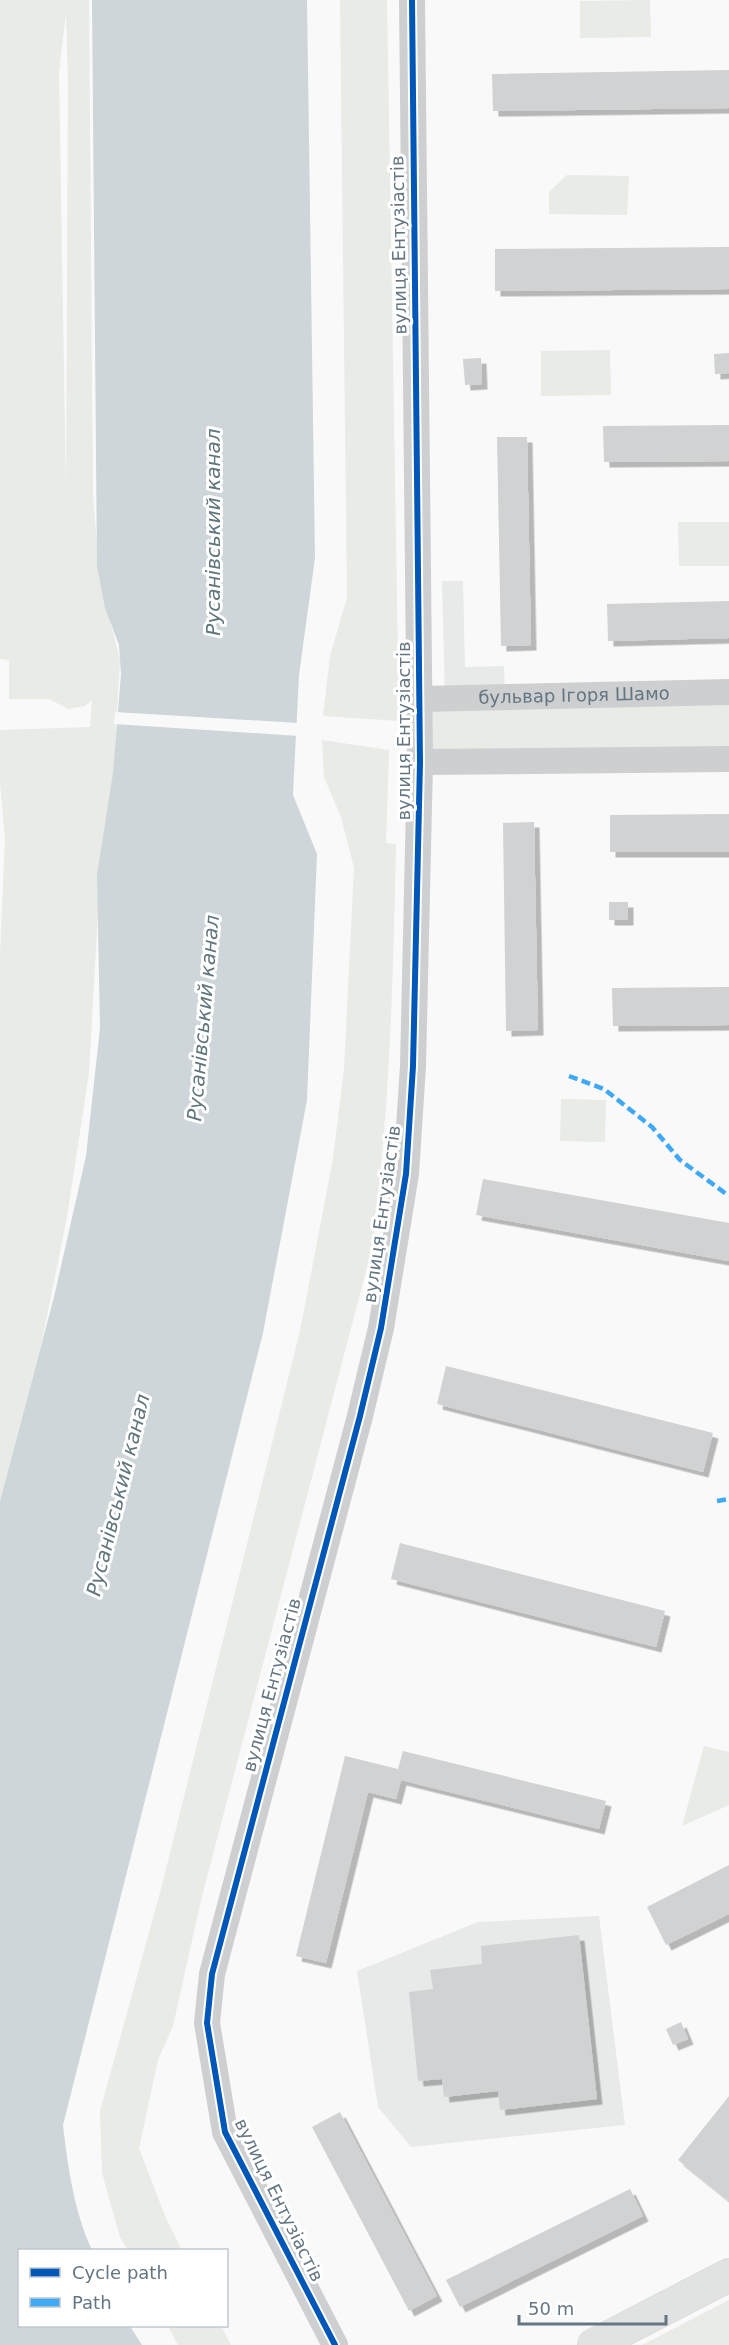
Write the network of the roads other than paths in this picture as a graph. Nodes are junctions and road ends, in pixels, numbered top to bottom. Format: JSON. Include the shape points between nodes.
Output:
{"nodes":[{"id":1,"x":412,"y":0,"type":"edge"},
{"id":2,"x":729,"y":692,"type":"edge"},
{"id":3,"x":420,"y":699,"type":"junction"},
{"id":4,"x":729,"y":759,"type":"edge"},
{"id":5,"x":420,"y":762,"type":"junction"},
{"id":6,"x":729,"y":2275,"type":"edge"},
{"id":7,"x":335,"y":2345,"type":"edge"},
{"id":8,"x":594,"y":2345,"type":"edge"}],
"edges":[{"from":1,"to":3,"type":"street","name":"вулиця Ентузіастів"},
{"from":2,"to":3,"type":"street","name":"бульвар Ігоря Шамо"},
{"from":3,"to":5,"type":"street","name":"вулиця Ентузіастів"},
{"from":4,"to":5,"type":"street"},
{"from":5,"to":7,"type":"street","name":"вулиця Ентузіастів","via":[[413,1066],[397,1239],[360,1416],[212,1974],[207,2023],[225,2132]]},
{"from":6,"to":8,"type":"main road"}]}
